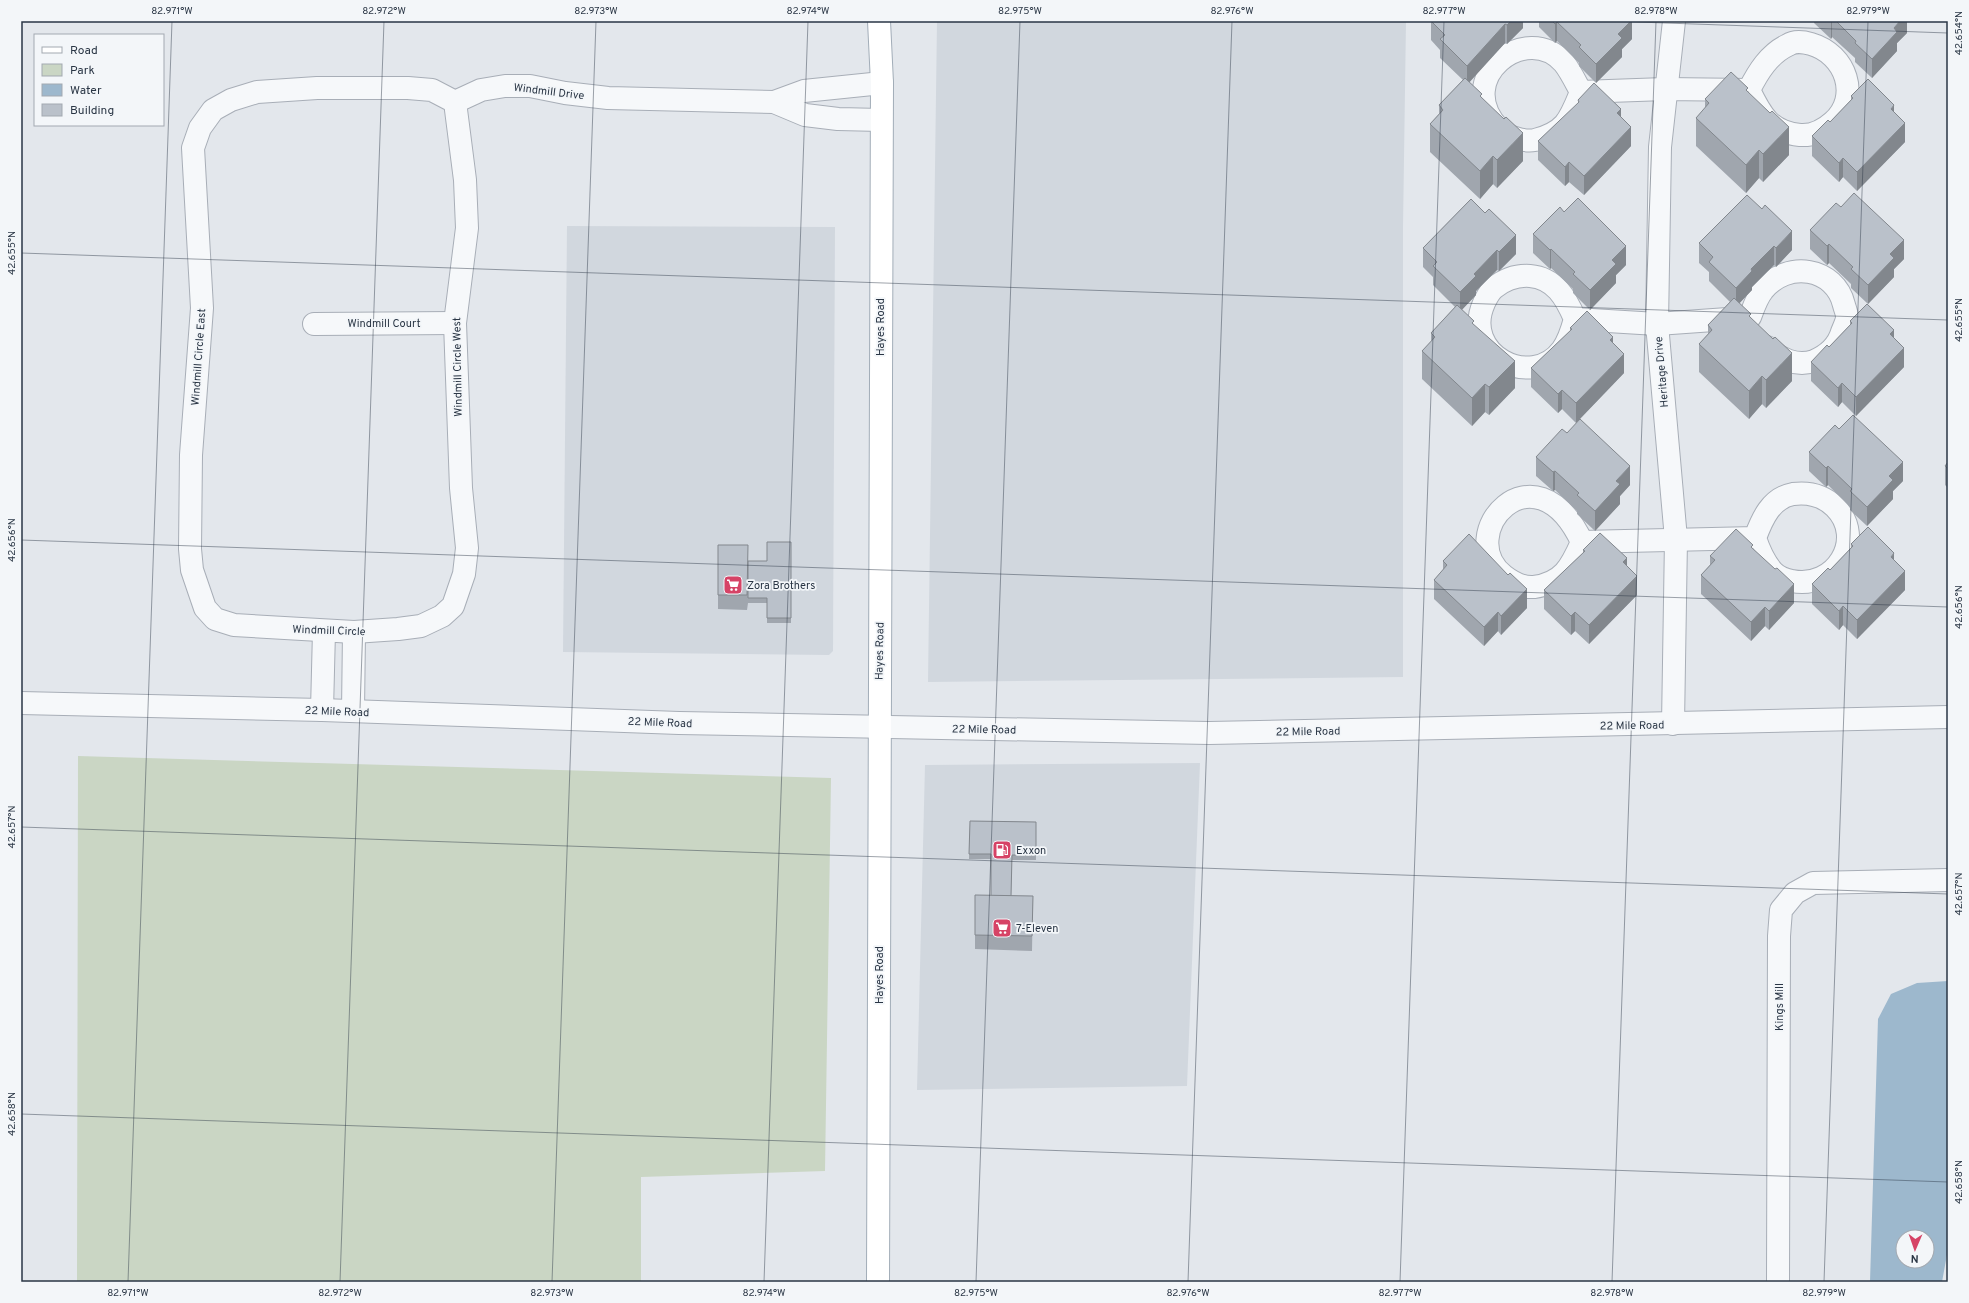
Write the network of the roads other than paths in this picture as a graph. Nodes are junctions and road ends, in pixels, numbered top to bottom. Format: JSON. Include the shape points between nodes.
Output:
{"nodes":[{"id":1,"x":880,"y":21,"type":"edge"},
{"id":2,"x":1674,"y":21,"type":"edge"},
{"id":3,"x":882,"y":84,"type":"junction"},
{"id":4,"x":1665,"y":89,"type":"junction"},
{"id":5,"x":1749,"y":90,"type":"junction"},
{"id":6,"x":1581,"y":92,"type":"junction"},
{"id":7,"x":455,"y":102,"type":"junction"},
{"id":8,"x":774,"y":102,"type":"junction"},
{"id":9,"x":881,"y":120,"type":"junction"},
{"id":10,"x":1750,"y":317,"type":"junction"},
{"id":11,"x":1575,"y":319,"type":"junction"},
{"id":12,"x":454,"y":323,"type":"junction"},
{"id":13,"x":314,"y":324,"type":"dead end"},
{"id":14,"x":1657,"y":324,"type":"junction"},
{"id":15,"x":1755,"y":538,"type":"junction"},
{"id":16,"x":1676,"y":539,"type":"junction"},
{"id":17,"x":1582,"y":542,"type":"junction"},
{"id":18,"x":453,"y":606,"type":"joint"},
{"id":19,"x":205,"y":608,"type":"joint"},
{"id":20,"x":324,"y":631,"type":"junction"},
{"id":21,"x":354,"y":632,"type":"junction"},
{"id":22,"x":21,"y":703,"type":"edge"},
{"id":23,"x":322,"y":710,"type":"junction"},
{"id":24,"x":353,"y":711,"type":"junction"},
{"id":25,"x":1948,"y":717,"type":"edge"},
{"id":26,"x":1673,"y":724,"type":"junction"},
{"id":27,"x":879,"y":727,"type":"junction"},
{"id":28,"x":1948,"y":880,"type":"edge"},
{"id":29,"x":878,"y":1282,"type":"edge"},
{"id":30,"x":1778,"y":1282,"type":"edge"}],
"edges":[{"from":1,"to":3,"type":"main road","name":"Hayes Road"},
{"from":2,"to":4,"type":"street","name":"Heritage Drive"},
{"from":3,"to":8,"type":"street","name":"Windmill Drive","via":[[804,90]]},
{"from":3,"to":9,"type":"main road","name":"Hayes Road"},
{"from":4,"to":5,"type":"street"},
{"from":4,"to":6,"type":"street"},
{"from":4,"to":14,"type":"street","name":"Heritage Drive","via":[[1660,155]]},
{"from":5,"to":5,"type":"street","via":[[1768,122],[1786,133],[1807,135],[1824,130],[1839,117],[1847,100],[1847,80],[1841,65],[1823,48],[1804,42],[1789,44],[1772,55]]},
{"from":6,"to":6,"type":"street","via":[[1564,63],[1548,52],[1528,48],[1510,53],[1496,63],[1488,76],[1484,92],[1485,106],[1492,121],[1502,132],[1530,141],[1551,136],[1566,124]]},
{"from":7,"to":8,"type":"street","name":"Windmill Drive","via":[[481,90],[505,86],[530,86],[608,98]]},
{"from":7,"to":12,"type":"street","name":"Windmill Circle West","via":[[465,180],[467,228]]},
{"from":7,"to":19,"type":"street","name":"Windmill Circle East","via":[[432,90],[408,88],[317,88],[257,92],[231,100],[213,110],[200,128],[193,148],[202,308],[191,455],[190,549],[192,570]]},
{"from":8,"to":9,"type":"street","name":"Windmill Drive","via":[[805,115]]},
{"from":9,"to":27,"type":"main road","name":"Hayes Road"},
{"from":10,"to":10,"type":"street","via":[[1761,341],[1776,356],[1791,362],[1812,361],[1828,354],[1839,342],[1847,317],[1842,296],[1832,283],[1814,272],[1794,271],[1778,276],[1762,290]]},
{"from":10,"to":14,"type":"street"},
{"from":11,"to":11,"type":"street","via":[[1567,300],[1554,285],[1539,277],[1520,275],[1503,281],[1489,292],[1479,314],[1479,331],[1488,350],[1501,362],[1526,368],[1544,364],[1561,351],[1570,337]]},
{"from":11,"to":14,"type":"street"},
{"from":12,"to":13,"type":"street","name":"Windmill Court"},
{"from":12,"to":18,"type":"street","name":"Windmill Circle West","via":[[467,548],[464,574]]},
{"from":14,"to":16,"type":"street","name":"Heritage Drive"},
{"from":15,"to":15,"type":"street","via":[[1762,557],[1774,573],[1786,580],[1802,583],[1819,580],[1834,571],[1846,553],[1848,540],[1840,512],[1827,500],[1808,493],[1792,494],[1776,502],[1762,519]]},
{"from":15,"to":16,"type":"street"},
{"from":16,"to":17,"type":"street"},
{"from":16,"to":26,"type":"street","name":"Heritage Drive"},
{"from":17,"to":17,"type":"street","via":[[1576,528],[1562,510],[1544,498],[1527,497],[1514,500],[1499,511],[1489,529],[1487,549],[1496,570],[1513,583],[1529,587],[1548,585],[1562,576]]},
{"from":18,"to":21,"type":"street","name":"Windmill Circle","via":[[442,616],[422,626]]},
{"from":19,"to":20,"type":"street","name":"Windmill Circle","via":[[215,619],[234,625]]},
{"from":20,"to":21,"type":"street","name":"Windmill Circle"},
{"from":20,"to":23,"type":"street"},
{"from":21,"to":24,"type":"street"},
{"from":22,"to":23,"type":"street","name":"22 Mile Road"},
{"from":23,"to":24,"type":"street","name":"22 Mile Road"},
{"from":24,"to":27,"type":"street","name":"22 Mile Road"},
{"from":25,"to":26,"type":"street","name":"22 Mile Road"},
{"from":26,"to":27,"type":"street","name":"22 Mile Road","via":[[1210,733]]},
{"from":27,"to":29,"type":"main road","name":"Hayes Road"},
{"from":28,"to":30,"type":"street","name":"Kings Mill","via":[[1813,883],[1795,892],[1781,910]]}]}
